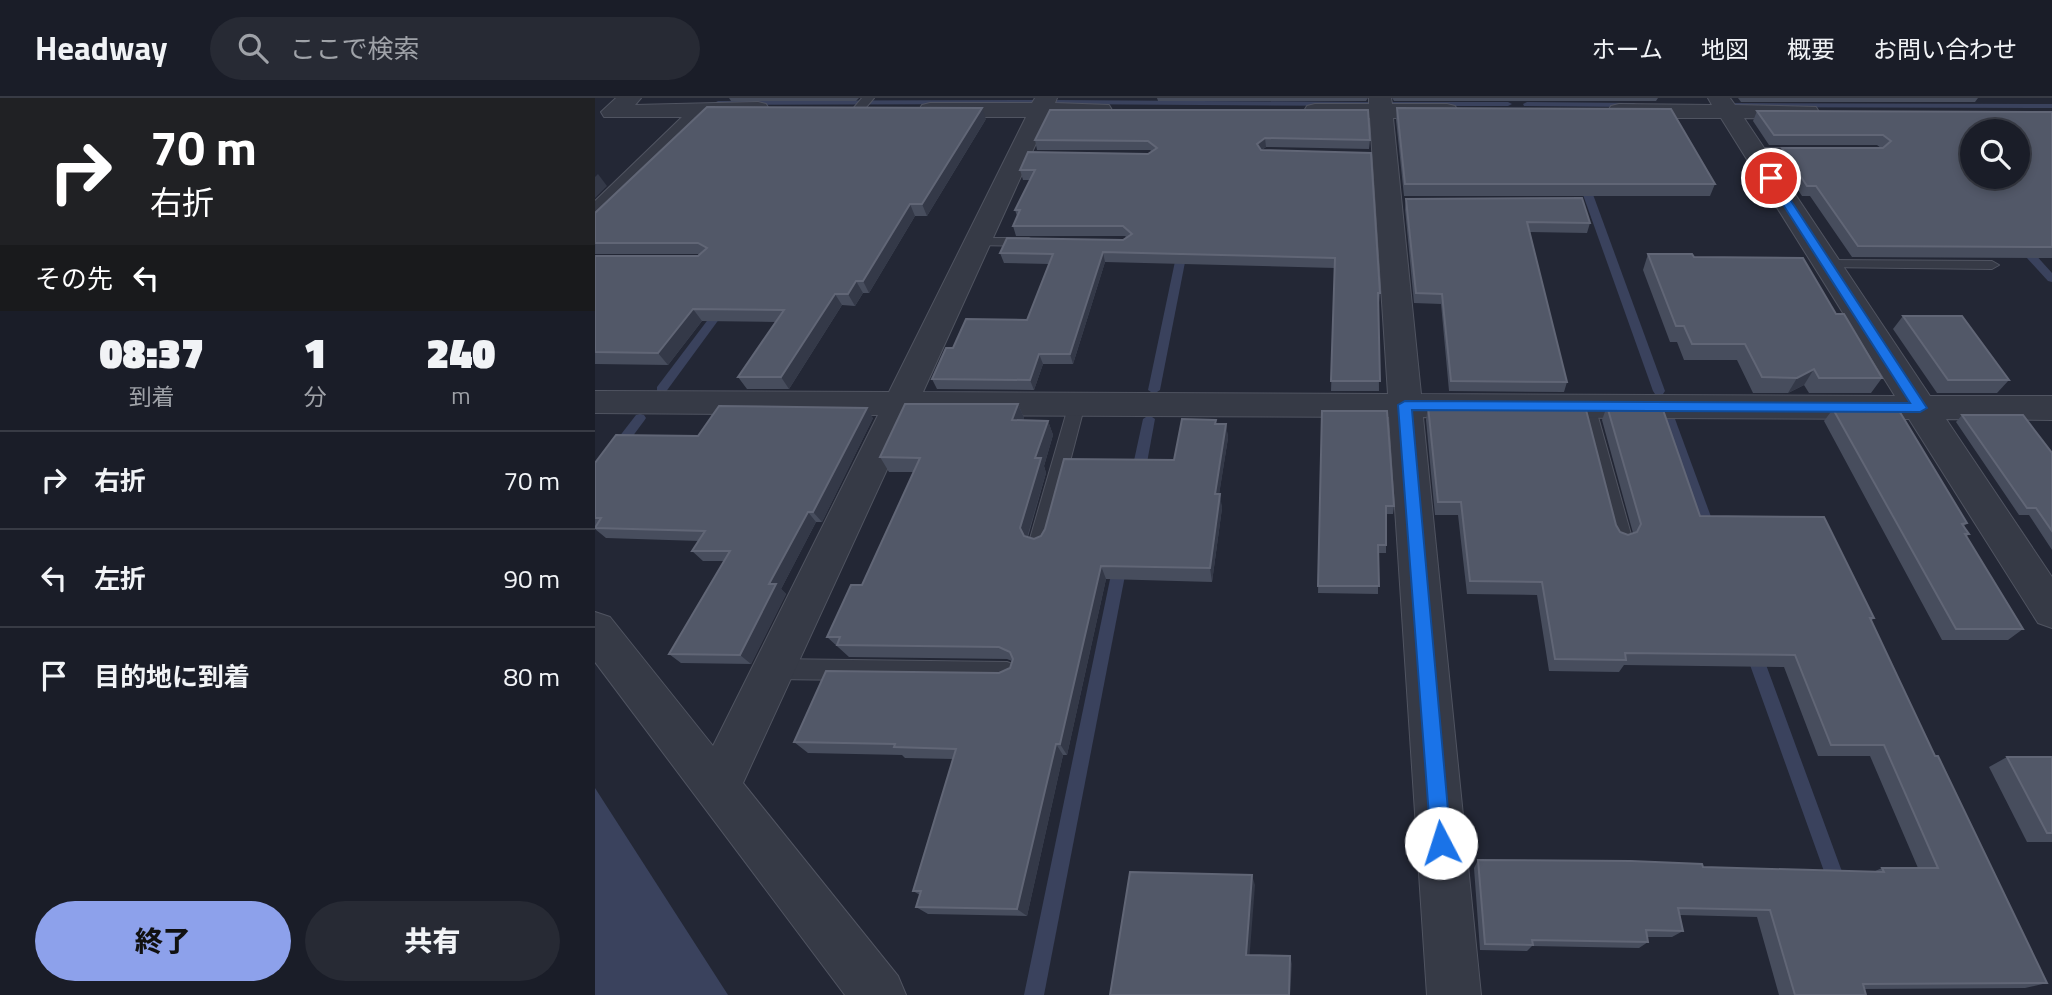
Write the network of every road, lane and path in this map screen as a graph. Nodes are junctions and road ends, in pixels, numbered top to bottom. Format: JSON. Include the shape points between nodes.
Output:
{"nodes":[{"id":1,"x":673,"y":104,"type":"edge"},
{"id":2,"x":708,"y":104,"type":"edge"},
{"id":3,"x":868,"y":104,"type":"edge"},
{"id":4,"x":1043,"y":104,"type":"edge"},
{"id":5,"x":1380,"y":104,"type":"edge"},
{"id":6,"x":1723,"y":105,"type":"edge"},
{"id":7,"x":781,"y":110,"type":"edge"},
{"id":8,"x":832,"y":110,"type":"edge"},
{"id":9,"x":911,"y":110,"type":"edge"},
{"id":10,"x":1122,"y":110,"type":"edge"},
{"id":11,"x":1299,"y":111,"type":"edge"},
{"id":12,"x":1464,"y":111,"type":"edge"},
{"id":13,"x":1603,"y":111,"type":"edge"},
{"id":14,"x":1836,"y":112,"type":"edge"},
{"id":15,"x":615,"y":114,"type":"edge"},
{"id":16,"x":1754,"y":152,"type":"junction"},
{"id":17,"x":1822,"y":152,"type":"edge"},
{"id":18,"x":595,"y":216,"type":"edge"},
{"id":19,"x":978,"y":242,"type":"junction"},
{"id":20,"x":1044,"y":242,"type":"edge"},
{"id":21,"x":1827,"y":264,"type":"junction"},
{"id":22,"x":1992,"y":265,"type":"edge"},
{"id":23,"x":595,"y":402,"type":"edge"},
{"id":24,"x":901,"y":403,"type":"junction"},
{"id":25,"x":1077,"y":404,"type":"junction"},
{"id":26,"x":1405,"y":405,"type":"junction"},
{"id":27,"x":1587,"y":406,"type":"junction"},
{"id":28,"x":1920,"y":408,"type":"junction"},
{"id":29,"x":2052,"y":408,"type":"edge"},
{"id":30,"x":1622,"y":538,"type":"edge"},
{"id":31,"x":1039,"y":542,"type":"edge"},
{"id":32,"x":2052,"y":611,"type":"edge"},
{"id":33,"x":595,"y":630,"type":"edge"},
{"id":34,"x":774,"y":669,"type":"junction"},
{"id":35,"x":1007,"y":673,"type":"edge"},
{"id":36,"x":717,"y":788,"type":"junction"},
{"id":37,"x":879,"y":995,"type":"edge"},
{"id":38,"x":1454,"y":995,"type":"edge"}],
"edges":[{"from":1,"to":2,"type":"street"},
{"from":1,"to":15,"type":"street"},
{"from":1,"to":15,"type":"street"},
{"from":2,"to":7,"type":"street"},
{"from":2,"to":18,"type":"street"},
{"from":3,"to":8,"type":"street"},
{"from":4,"to":9,"type":"street"},
{"from":4,"to":10,"type":"street"},
{"from":4,"to":19,"type":"street","via":[[1025,156]]},
{"from":5,"to":11,"type":"street"},
{"from":5,"to":12,"type":"street"},
{"from":5,"to":26,"type":"street","via":[[1378,155],[1395,203]]},
{"from":6,"to":13,"type":"street"},
{"from":6,"to":14,"type":"street"},
{"from":6,"to":16,"type":"street"},
{"from":16,"to":17,"type":"lane"},
{"from":16,"to":21,"type":"street"},
{"from":19,"to":20,"type":"lane"},
{"from":19,"to":24,"type":"street"},
{"from":21,"to":22,"type":"lane"},
{"from":21,"to":28,"type":"street"},
{"from":23,"to":24,"type":"street"},
{"from":24,"to":25,"type":"street"},
{"from":24,"to":34,"type":"street"},
{"from":25,"to":26,"type":"street"},
{"from":25,"to":31,"type":"lane"},
{"from":26,"to":27,"type":"street"},
{"from":26,"to":38,"type":"street"},
{"from":27,"to":28,"type":"street"},
{"from":27,"to":30,"type":"lane"},
{"from":28,"to":29,"type":"street"},
{"from":28,"to":32,"type":"street"},
{"from":33,"to":36,"type":"street"},
{"from":34,"to":35,"type":"lane"},
{"from":34,"to":36,"type":"street"},
{"from":36,"to":37,"type":"street"}]}
